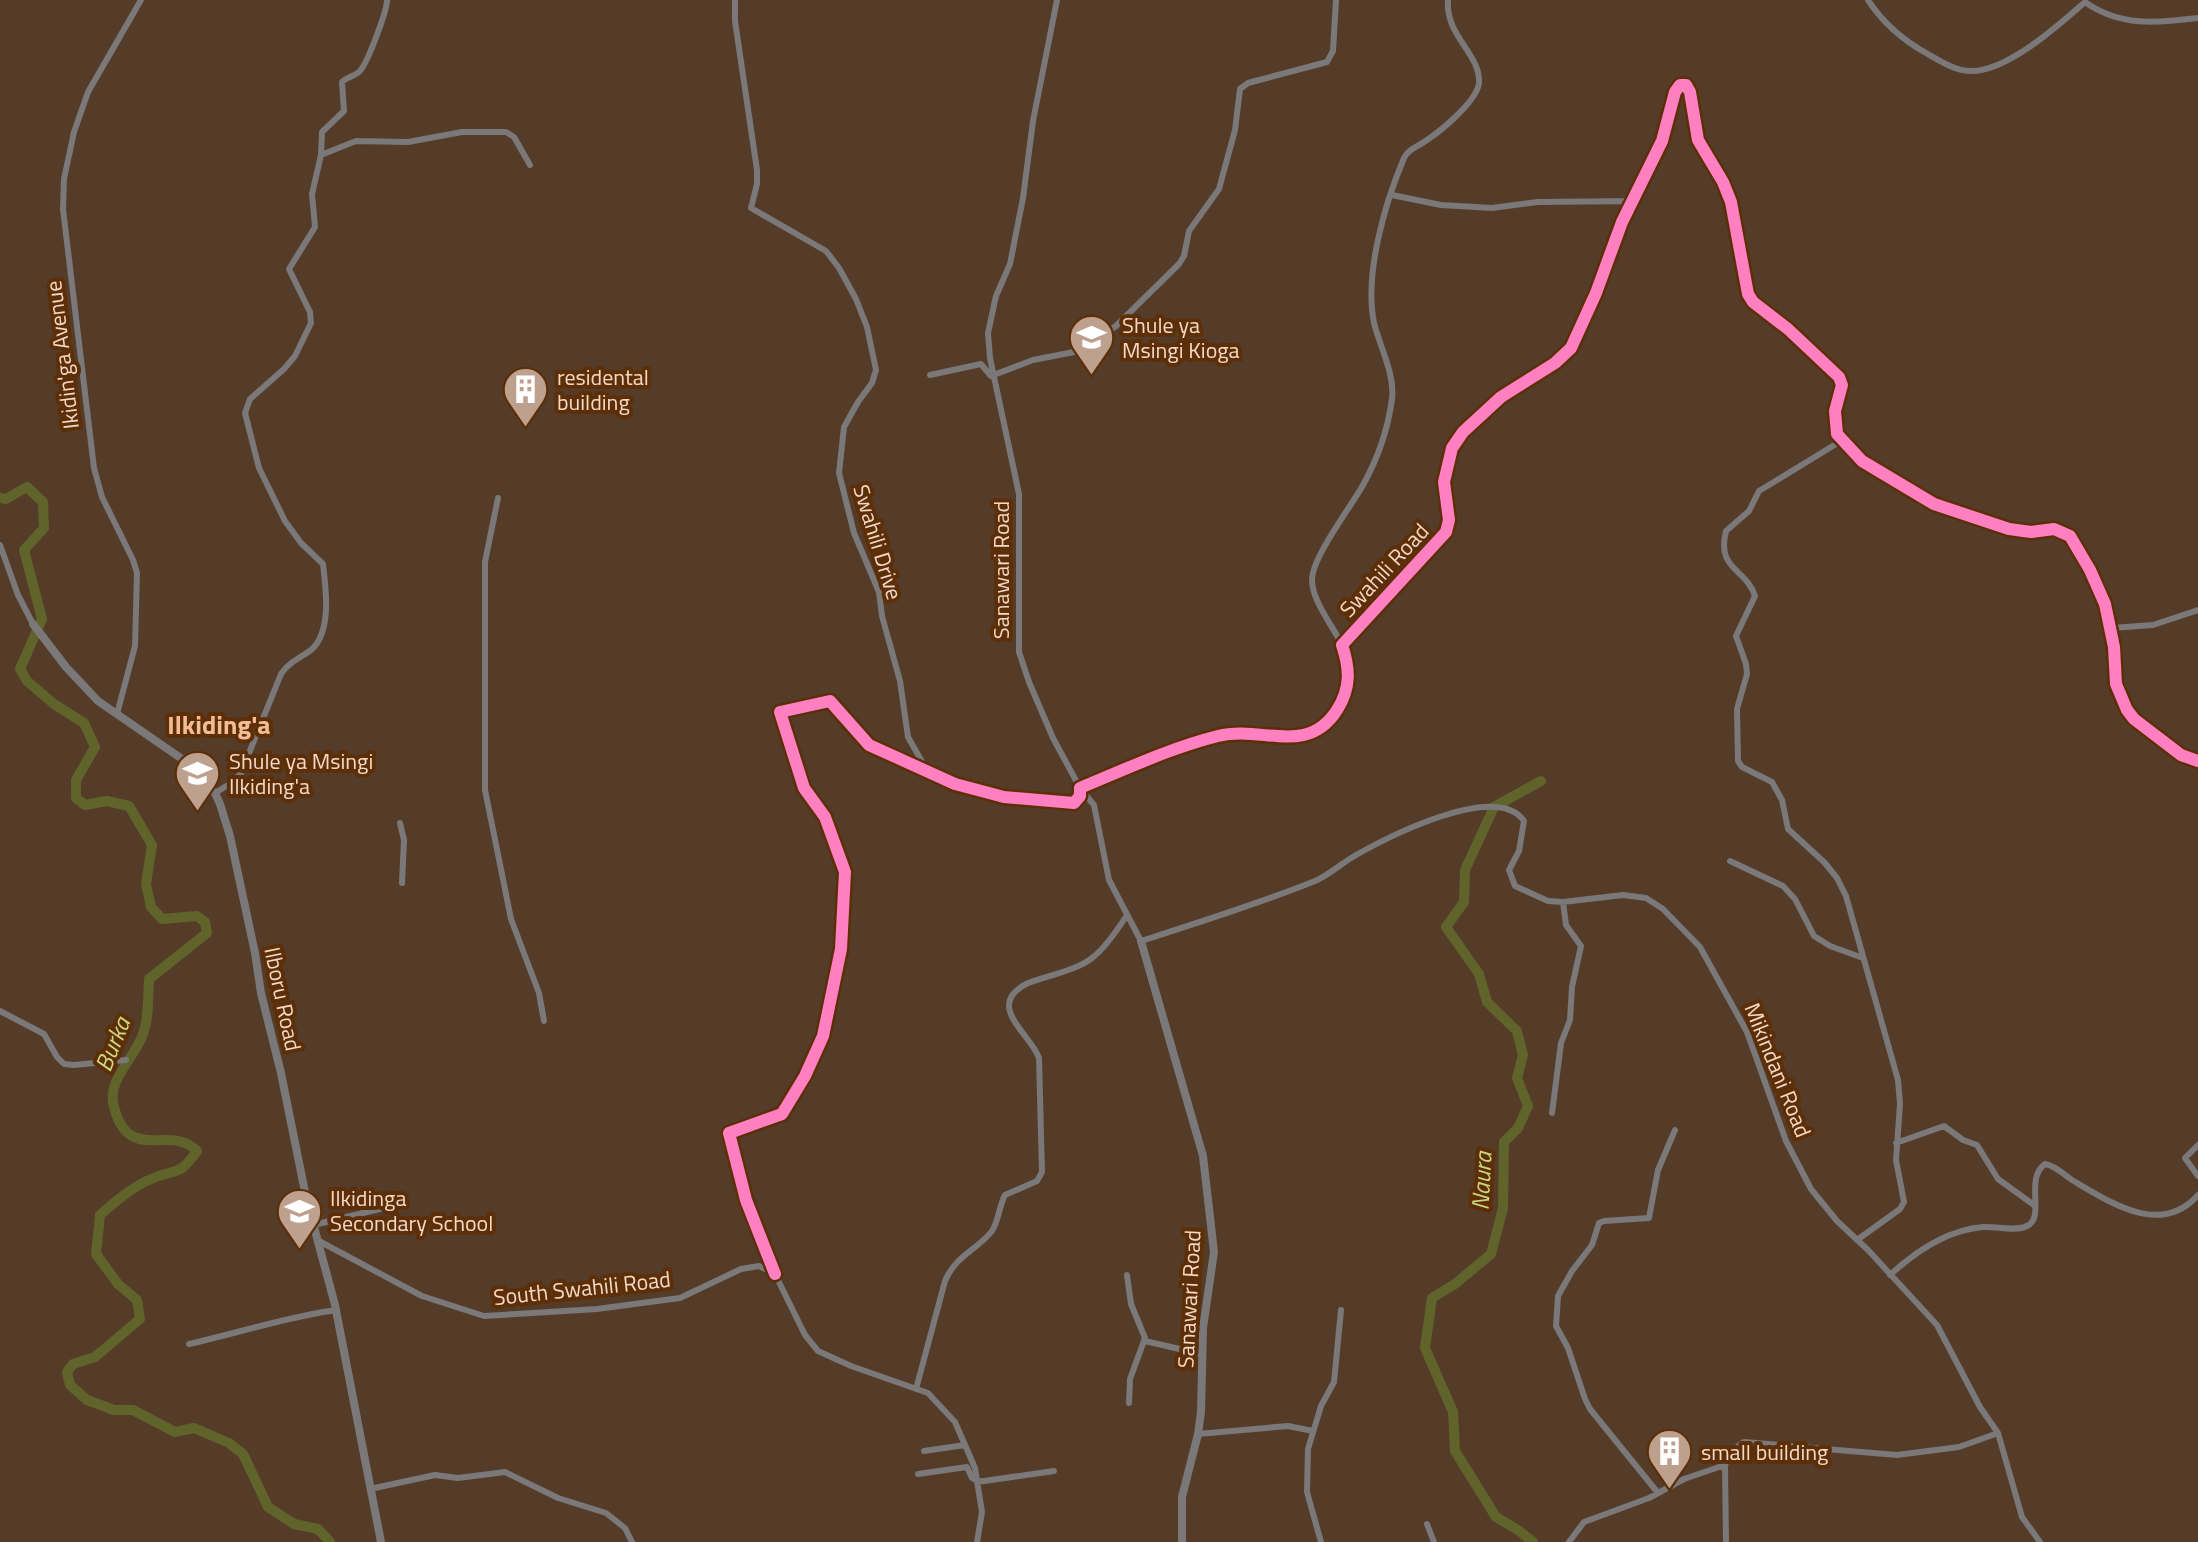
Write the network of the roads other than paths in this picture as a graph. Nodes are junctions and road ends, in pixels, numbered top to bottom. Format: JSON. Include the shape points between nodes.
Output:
{"nodes":[{"id":1,"x":141,"y":0,"type":"edge"},
{"id":2,"x":387,"y":0,"type":"edge"},
{"id":3,"x":735,"y":0,"type":"edge"},
{"id":4,"x":1057,"y":0,"type":"edge"},
{"id":5,"x":1336,"y":0,"type":"edge"},
{"id":6,"x":1448,"y":0,"type":"edge"},
{"id":7,"x":1868,"y":0,"type":"edge"},
{"id":8,"x":2084,"y":1,"type":"edge"},
{"id":9,"x":2198,"y":18,"type":"edge"},
{"id":10,"x":321,"y":155,"type":"junction"},
{"id":11,"x":530,"y":165,"type":"dead end"},
{"id":12,"x":1392,"y":195,"type":"junction"},
{"id":13,"x":1633,"y":201,"type":"junction"},
{"id":14,"x":930,"y":375,"type":"dead end"},
{"id":15,"x":991,"y":376,"type":"junction"},
{"id":16,"x":1841,"y":441,"type":"junction"},
{"id":17,"x":498,"y":498,"type":"dead end"},
{"id":18,"x":0,"y":545,"type":"edge"},
{"id":19,"x":2198,"y":610,"type":"edge"},
{"id":20,"x":33,"y":624,"type":"joint"},
{"id":21,"x":2111,"y":628,"type":"junction"},
{"id":22,"x":1342,"y":645,"type":"junction"},
{"id":23,"x":117,"y":714,"type":"junction"},
{"id":24,"x":2197,"y":762,"type":"edge"},
{"id":25,"x":927,"y":770,"type":"junction"},
{"id":26,"x":1080,"y":788,"type":"junction"},
{"id":27,"x":215,"y":793,"type":"junction"},
{"id":28,"x":400,"y":823,"type":"dead end"},
{"id":29,"x":1730,"y":861,"type":"dead end"},
{"id":30,"x":402,"y":883,"type":"dead end"},
{"id":31,"x":1563,"y":902,"type":"junction"},
{"id":32,"x":1127,"y":915,"type":"junction"},
{"id":33,"x":1141,"y":941,"type":"junction"},
{"id":34,"x":1863,"y":958,"type":"junction"},
{"id":35,"x":0,"y":1011,"type":"edge"},
{"id":36,"x":544,"y":1021,"type":"dead end"},
{"id":37,"x":126,"y":1060,"type":"dead end"},
{"id":38,"x":1552,"y":1113,"type":"dead end"},
{"id":39,"x":1675,"y":1130,"type":"dead end"},
{"id":40,"x":1896,"y":1143,"type":"junction"},
{"id":41,"x":2198,"y":1145,"type":"edge"},
{"id":42,"x":2198,"y":1176,"type":"edge"},
{"id":43,"x":2198,"y":1195,"type":"edge"},
{"id":44,"x":2034,"y":1205,"type":"junction"},
{"id":45,"x":388,"y":1207,"type":"dead end"},
{"id":46,"x":313,"y":1225,"type":"junction"},
{"id":47,"x":317,"y":1240,"type":"junction"},
{"id":48,"x":1857,"y":1240,"type":"junction"},
{"id":49,"x":775,"y":1274,"type":"junction"},
{"id":50,"x":1127,"y":1275,"type":"dead end"},
{"id":51,"x":1890,"y":1275,"type":"junction"},
{"id":52,"x":336,"y":1310,"type":"junction"},
{"id":53,"x":1341,"y":1310,"type":"dead end"},
{"id":54,"x":1145,"y":1341,"type":"junction"},
{"id":55,"x":189,"y":1344,"type":"dead end"},
{"id":56,"x":1201,"y":1354,"type":"junction"},
{"id":57,"x":916,"y":1389,"type":"junction"},
{"id":58,"x":1129,"y":1403,"type":"dead end"},
{"id":59,"x":1313,"y":1431,"type":"junction"},
{"id":60,"x":1998,"y":1433,"type":"junction"},
{"id":61,"x":1198,"y":1434,"type":"junction"},
{"id":62,"x":965,"y":1445,"type":"junction"},
{"id":63,"x":924,"y":1451,"type":"dead end"},
{"id":64,"x":1725,"y":1465,"type":"junction"},
{"id":65,"x":1054,"y":1471,"type":"dead end"},
{"id":66,"x":918,"y":1474,"type":"dead end"},
{"id":67,"x":976,"y":1481,"type":"junction"},
{"id":68,"x":370,"y":1489,"type":"junction"},
{"id":69,"x":1658,"y":1493,"type":"junction"},
{"id":70,"x":1427,"y":1524,"type":"dead end"},
{"id":71,"x":381,"y":1542,"type":"edge"},
{"id":72,"x":632,"y":1542,"type":"edge"},
{"id":73,"x":977,"y":1542,"type":"edge"},
{"id":74,"x":1182,"y":1542,"type":"edge"},
{"id":75,"x":1321,"y":1542,"type":"edge"},
{"id":76,"x":1434,"y":1542,"type":"edge"},
{"id":77,"x":1569,"y":1542,"type":"edge"},
{"id":78,"x":1726,"y":1542,"type":"edge"},
{"id":79,"x":2040,"y":1542,"type":"edge"}],
"edges":[{"from":1,"to":23,"type":"street","name":"Ikidin'ga Avenue","via":[[88,92],[63,193],[94,468],[137,573],[135,646]]},
{"from":2,"to":10,"type":"street","via":[[369,57],[359,72],[342,82],[344,111],[322,132]]},
{"from":3,"to":25,"type":"street","name":"Swahili Drive","via":[[757,170],[751,208],[826,251],[856,299],[872,346],[876,370],[844,427],[839,473],[856,540],[880,597],[908,737]]},
{"from":4,"to":15,"type":"street","name":"Sanawari Road","via":[[1010,264],[988,333]]},
{"from":5,"to":15,"type":"street","via":[[1333,51],[1327,62],[1240,89],[1219,189],[1189,231],[1179,264],[1092,343]]},
{"from":6,"to":12,"type":"street","via":[[1450,24],[1476,68],[1477,92],[1429,139],[1407,152]]},
{"from":7,"to":8,"type":"street","via":[[1914,46],[1954,68],[1972,71],[2011,59]]},
{"from":8,"to":9,"type":"street","via":[[2133,22]]},
{"from":10,"to":11,"type":"street","via":[[356,141],[408,142],[462,132],[503,132],[512,135]]},
{"from":10,"to":27,"type":"street","via":[[312,189],[315,227],[289,269],[311,323],[295,356],[250,399],[245,413],[259,468],[285,521],[323,564],[324,629],[314,647],[281,674],[241,773]]},
{"from":12,"to":13,"type":"street","via":[[1492,208]]},
{"from":12,"to":22,"type":"street","via":[[1371,287],[1392,387],[1387,429],[1312,580]]},
{"from":13,"to":16,"type":"street","name":"Swahili Road","via":[[1662,141],[1675,92],[1684,83],[1698,140],[1731,202],[1748,294],[1839,377],[1835,423]]},
{"from":13,"to":22,"type":"street","name":"Swahili Road","via":[[1571,348],[1511,389],[1463,432],[1446,466],[1446,532]]},
{"from":14,"to":15,"type":"street","via":[[981,364]]},
{"from":15,"to":26,"type":"street","name":"Sanawari Road","via":[[1019,494],[1019,652]]},
{"from":16,"to":21,"type":"street","via":[[1862,461],[1934,504],[2009,529],[2054,529],[2070,536],[2099,588]]},
{"from":16,"to":34,"type":"street","via":[[1759,491],[1749,511],[1726,531],[1725,549],[1729,564],[1755,596],[1736,636],[1747,674],[1737,702],[1738,761],[1772,782],[1791,834],[1837,878]]},
{"from":17,"to":36,"type":"street","via":[[485,562],[486,797],[511,919]]},
{"from":18,"to":20,"type":"street","name":"Ilboru Road"},
{"from":19,"to":21,"type":"street","via":[[2153,625]]},
{"from":20,"to":23,"type":"street","name":"Ilboru Road","via":[[84,687]]},
{"from":21,"to":24,"type":"street","via":[[2116,684],[2127,710]]},
{"from":22,"to":26,"type":"street","name":"Swahili Road","via":[[1349,671],[1341,702],[1326,724],[1312,733],[1285,737],[1233,732],[1178,746]]},
{"from":23,"to":27,"type":"street","name":"Ilboru Road","via":[[185,761]]},
{"from":25,"to":26,"type":"street","name":"Swahili Road","via":[[1004,797],[1074,803]]},
{"from":25,"to":49,"type":"street","name":"Swahili Road","via":[[869,745],[830,701],[780,712],[804,788],[825,817],[845,872],[841,949],[823,1036],[782,1114],[729,1133],[746,1200]]},
{"from":26,"to":32,"type":"street","name":"Sanawari Road","via":[[1094,805],[1109,880]]},
{"from":27,"to":46,"type":"street","name":"Ilboru Road","via":[[230,836]]},
{"from":28,"to":30,"type":"street"},
{"from":29,"to":34,"type":"street","via":[[1783,886],[1814,936]]},
{"from":31,"to":33,"type":"street","name":"Mikindani Road","via":[[1515,886],[1509,870],[1519,851],[1524,821],[1512,810],[1489,807],[1425,822],[1318,880]]},
{"from":31,"to":38,"type":"street","via":[[1566,925],[1581,946]]},
{"from":31,"to":48,"type":"street","name":"Mikindani Road","via":[[1623,895],[1646,898],[1700,947],[1747,1032],[1799,1167],[1811,1189]]},
{"from":32,"to":33,"type":"street","name":"Sanawari Road"},
{"from":32,"to":57,"type":"street","via":[[1097,957],[1021,986],[1012,998],[1011,1017],[1039,1058],[1042,1172],[1037,1181],[1005,1195],[991,1232],[952,1268]]},
{"from":33,"to":56,"type":"street","name":"Sanawari Road","via":[[1208,1188],[1214,1252]]},
{"from":34,"to":40,"type":"street","via":[[1898,1080]]},
{"from":35,"to":37,"type":"street","via":[[44,1034],[64,1064]]},
{"from":39,"to":69,"type":"street","via":[[1658,1170],[1649,1218],[1599,1223],[1592,1245],[1558,1296],[1555,1322],[1590,1409]]},
{"from":40,"to":44,"type":"street","via":[[1944,1126],[1977,1145],[1998,1179]]},
{"from":40,"to":48,"type":"street","via":[[1903,1206]]},
{"from":41,"to":42,"type":"street","via":[[2185,1158]]},
{"from":43,"to":44,"type":"street","via":[[2170,1215],[2134,1211],[2045,1164],[2036,1178]]},
{"from":44,"to":51,"type":"street","via":[[2036,1216],[2026,1227],[1954,1233],[1915,1253]]},
{"from":45,"to":46,"type":"street"},
{"from":46,"to":47,"type":"street","name":"Ilboru Road"},
{"from":47,"to":49,"type":"street","name":"South Swahili Road","via":[[422,1296],[484,1316],[680,1298],[759,1266]]},
{"from":47,"to":52,"type":"street","name":"Ilboru Road"},
{"from":48,"to":51,"type":"street","name":"Mikindani Road"},
{"from":49,"to":57,"type":"street","via":[[818,1351]]},
{"from":50,"to":54,"type":"street"},
{"from":51,"to":60,"type":"street","name":"Mikindani Road","via":[[1937,1325]]},
{"from":52,"to":55,"type":"street","via":[[291,1316]]},
{"from":52,"to":68,"type":"street","name":"Ilboru Road"},
{"from":53,"to":59,"type":"street","via":[[1334,1382]]},
{"from":54,"to":56,"type":"street"},
{"from":54,"to":58,"type":"street","via":[[1130,1379]]},
{"from":56,"to":61,"type":"street","name":"Sanawari Road"},
{"from":57,"to":62,"type":"street","via":[[928,1393],[955,1422]]},
{"from":59,"to":61,"type":"street","via":[[1288,1426]]},
{"from":59,"to":75,"type":"street","via":[[1307,1492]]},
{"from":60,"to":64,"type":"street","via":[[1959,1447],[1897,1455],[1744,1442]]},
{"from":60,"to":79,"type":"street","name":"Mikindani Road","via":[[2022,1517]]},
{"from":61,"to":74,"type":"street","name":"Sanawari Road","via":[[1182,1497]]},
{"from":62,"to":63,"type":"street"},
{"from":62,"to":67,"type":"street"},
{"from":64,"to":69,"type":"street"},
{"from":64,"to":78,"type":"street"},
{"from":65,"to":67,"type":"street"},
{"from":66,"to":67,"type":"street","via":[[967,1467]]},
{"from":67,"to":73,"type":"street","via":[[982,1512]]},
{"from":68,"to":71,"type":"street","name":"Ilboru Road"},
{"from":68,"to":72,"type":"street","via":[[435,1475],[505,1472],[558,1498],[606,1513],[625,1528]]},
{"from":69,"to":77,"type":"street","via":[[1584,1522]]},
{"from":70,"to":76,"type":"street"}]}
